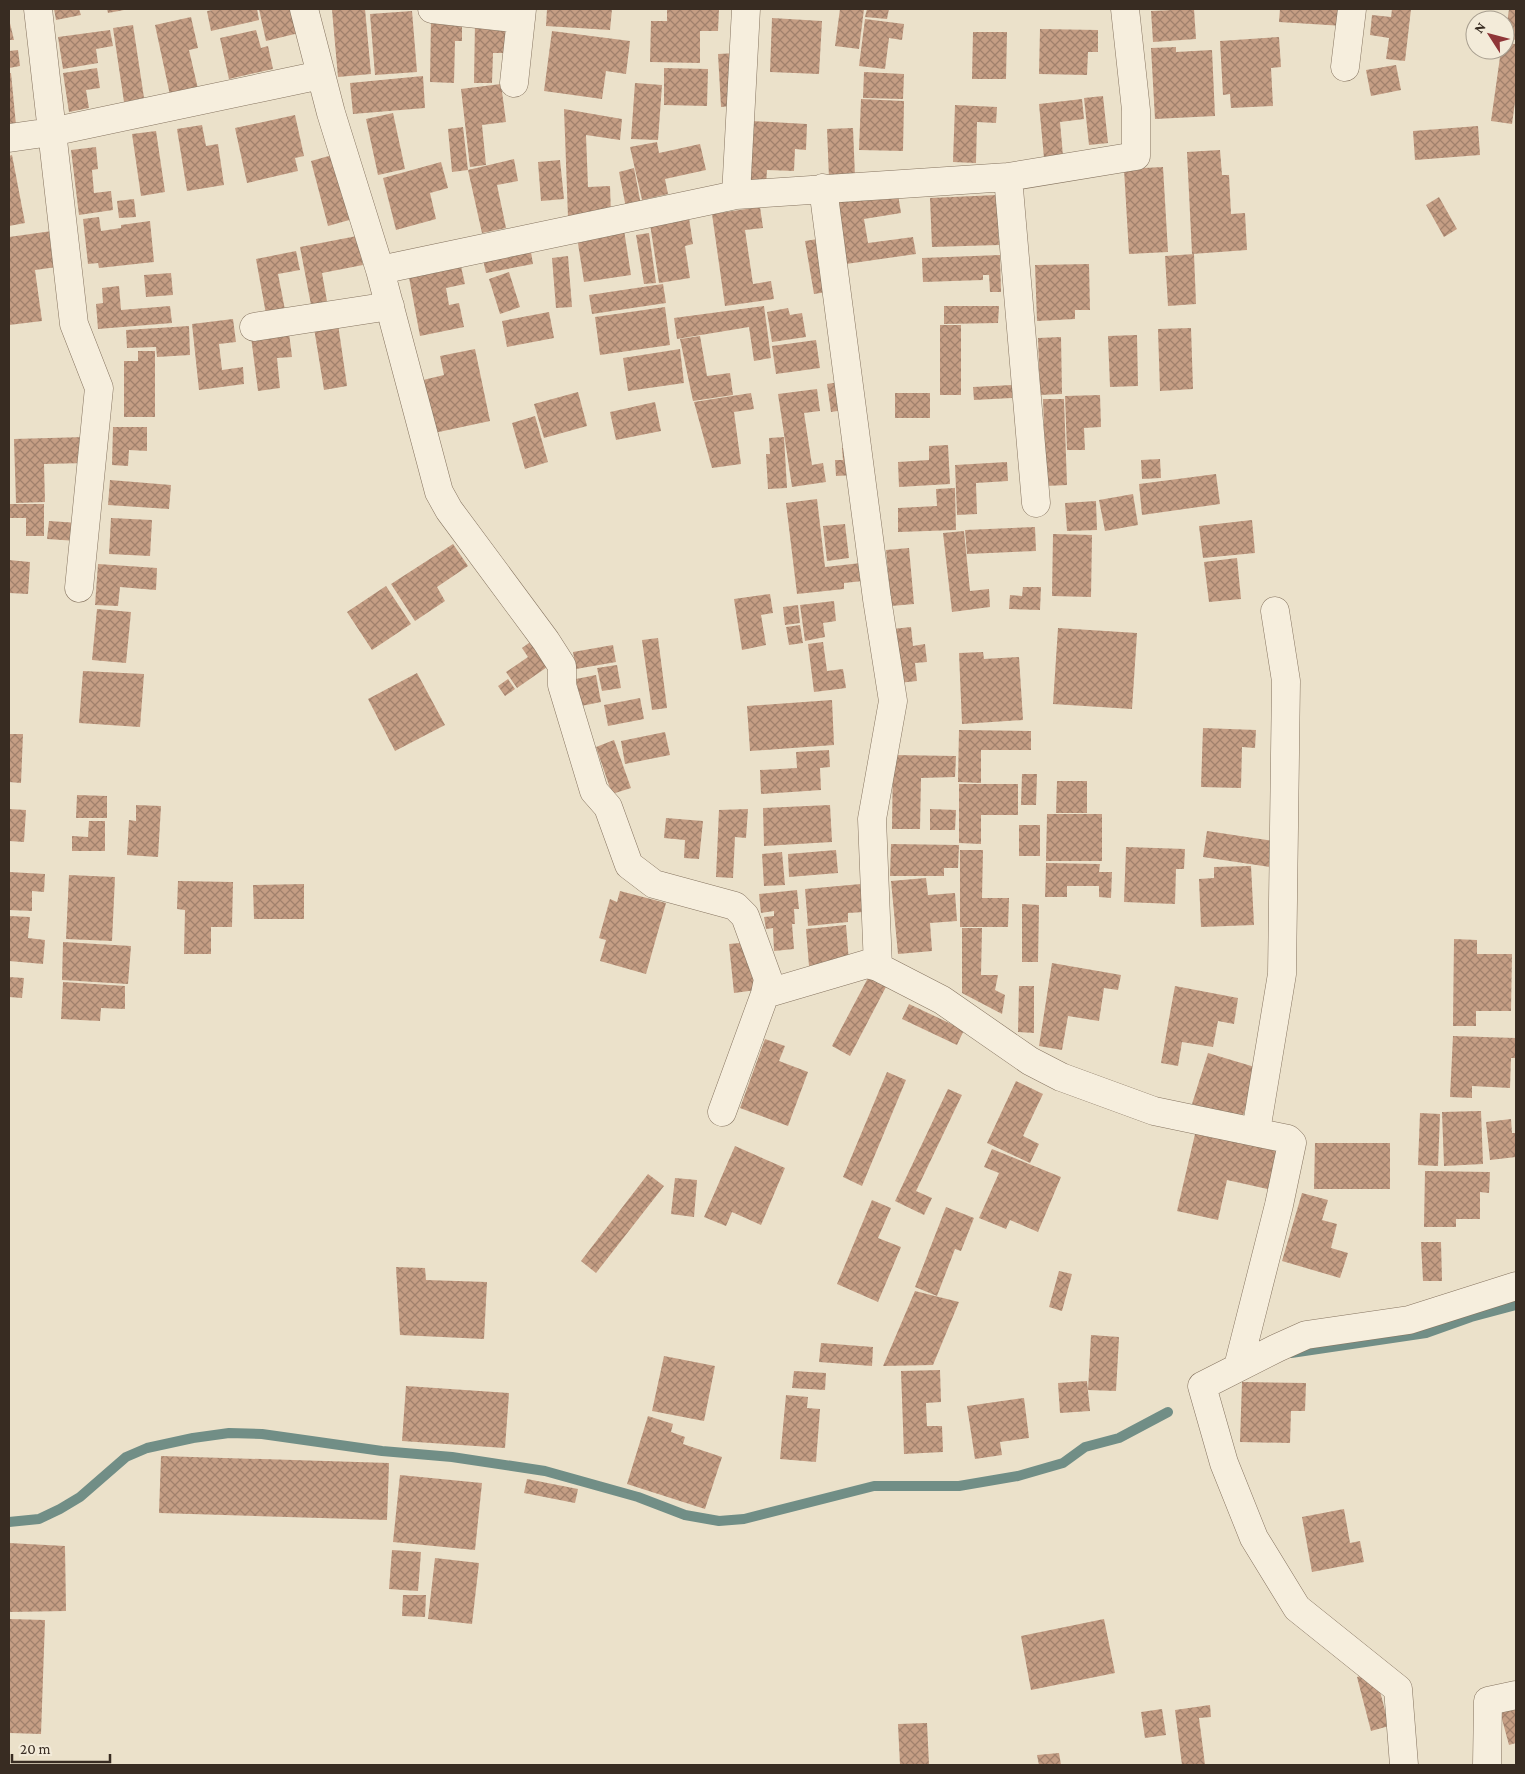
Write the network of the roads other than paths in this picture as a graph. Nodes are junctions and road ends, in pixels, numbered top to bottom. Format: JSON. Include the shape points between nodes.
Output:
{"nodes":[{"id":1,"x":38,"y":9,"type":"edge"},
{"id":2,"x":304,"y":9,"type":"edge"},
{"id":3,"x":432,"y":9,"type":"edge"},
{"id":4,"x":746,"y":9,"type":"edge"},
{"id":5,"x":1125,"y":9,"type":"edge"},
{"id":6,"x":1352,"y":9,"type":"edge"},
{"id":7,"x":521,"y":14,"type":"edge"},
{"id":8,"x":1345,"y":67,"type":"dead end"},
{"id":9,"x":321,"y":75,"type":"junction"},
{"id":10,"x":514,"y":83,"type":"dead end"},
{"id":11,"x":51,"y":132,"type":"junction"},
{"id":12,"x":9,"y":138,"type":"edge"},
{"id":13,"x":1008,"y":177,"type":"junction"},
{"id":14,"x":823,"y":188,"type":"junction"},
{"id":15,"x":736,"y":195,"type":"junction"},
{"id":16,"x":380,"y":270,"type":"junction"},
{"id":17,"x":390,"y":306,"type":"junction"},
{"id":18,"x":254,"y":327,"type":"dead end"},
{"id":19,"x":1036,"y":503,"type":"dead end"},
{"id":20,"x":79,"y":588,"type":"dead end"},
{"id":21,"x":1275,"y":611,"type":"dead end"},
{"id":22,"x":878,"y":967,"type":"junction"},
{"id":23,"x":765,"y":994,"type":"junction"},
{"id":24,"x":722,"y":1112,"type":"dead end"},
{"id":25,"x":1256,"y":1131,"type":"junction"},
{"id":26,"x":1516,"y":1286,"type":"edge"},
{"id":27,"x":1238,"y":1367,"type":"junction"},
{"id":28,"x":1516,"y":1695,"type":"edge"},
{"id":29,"x":1404,"y":1765,"type":"edge"},
{"id":30,"x":1487,"y":1765,"type":"edge"}],
"edges":[{"from":1,"to":11,"type":"street"},
{"from":2,"to":9,"type":"street"},
{"from":3,"to":7,"type":"street"},
{"from":4,"to":15,"type":"street"},
{"from":5,"to":13,"type":"street","via":[[1136,110],[1136,156]]},
{"from":6,"to":8,"type":"street"},
{"from":7,"to":10,"type":"street"},
{"from":9,"to":11,"type":"street"},
{"from":9,"to":16,"type":"street"},
{"from":11,"to":12,"type":"street"},
{"from":11,"to":20,"type":"street","via":[[74,324],[98,388]]},
{"from":13,"to":14,"type":"street"},
{"from":13,"to":19,"type":"street"},
{"from":14,"to":15,"type":"street"},
{"from":14,"to":22,"type":"street","via":[[893,701],[872,819]]},
{"from":15,"to":16,"type":"street"},
{"from":16,"to":17,"type":"street"},
{"from":17,"to":18,"type":"street"},
{"from":17,"to":23,"type":"street","via":[[439,492],[562,666],[562,685],[594,791],[608,807],[629,865],[654,884],[735,906],[745,916],[768,979]]},
{"from":21,"to":25,"type":"street","via":[[1286,681],[1282,974]]},
{"from":22,"to":23,"type":"street","via":[[867,964]]},
{"from":22,"to":25,"type":"street","via":[[942,1000],[1030,1061],[1061,1077],[1154,1111]]},
{"from":23,"to":24,"type":"street"},
{"from":25,"to":27,"type":"street","via":[[1281,1136],[1292,1143]]},
{"from":26,"to":27,"type":"street","via":[[1409,1320],[1306,1335]]},
{"from":27,"to":29,"type":"street","via":[[1202,1386],[1224,1463],[1254,1538],[1297,1608],[1398,1689]]},
{"from":28,"to":30,"type":"street","via":[[1488,1701]]}]}
